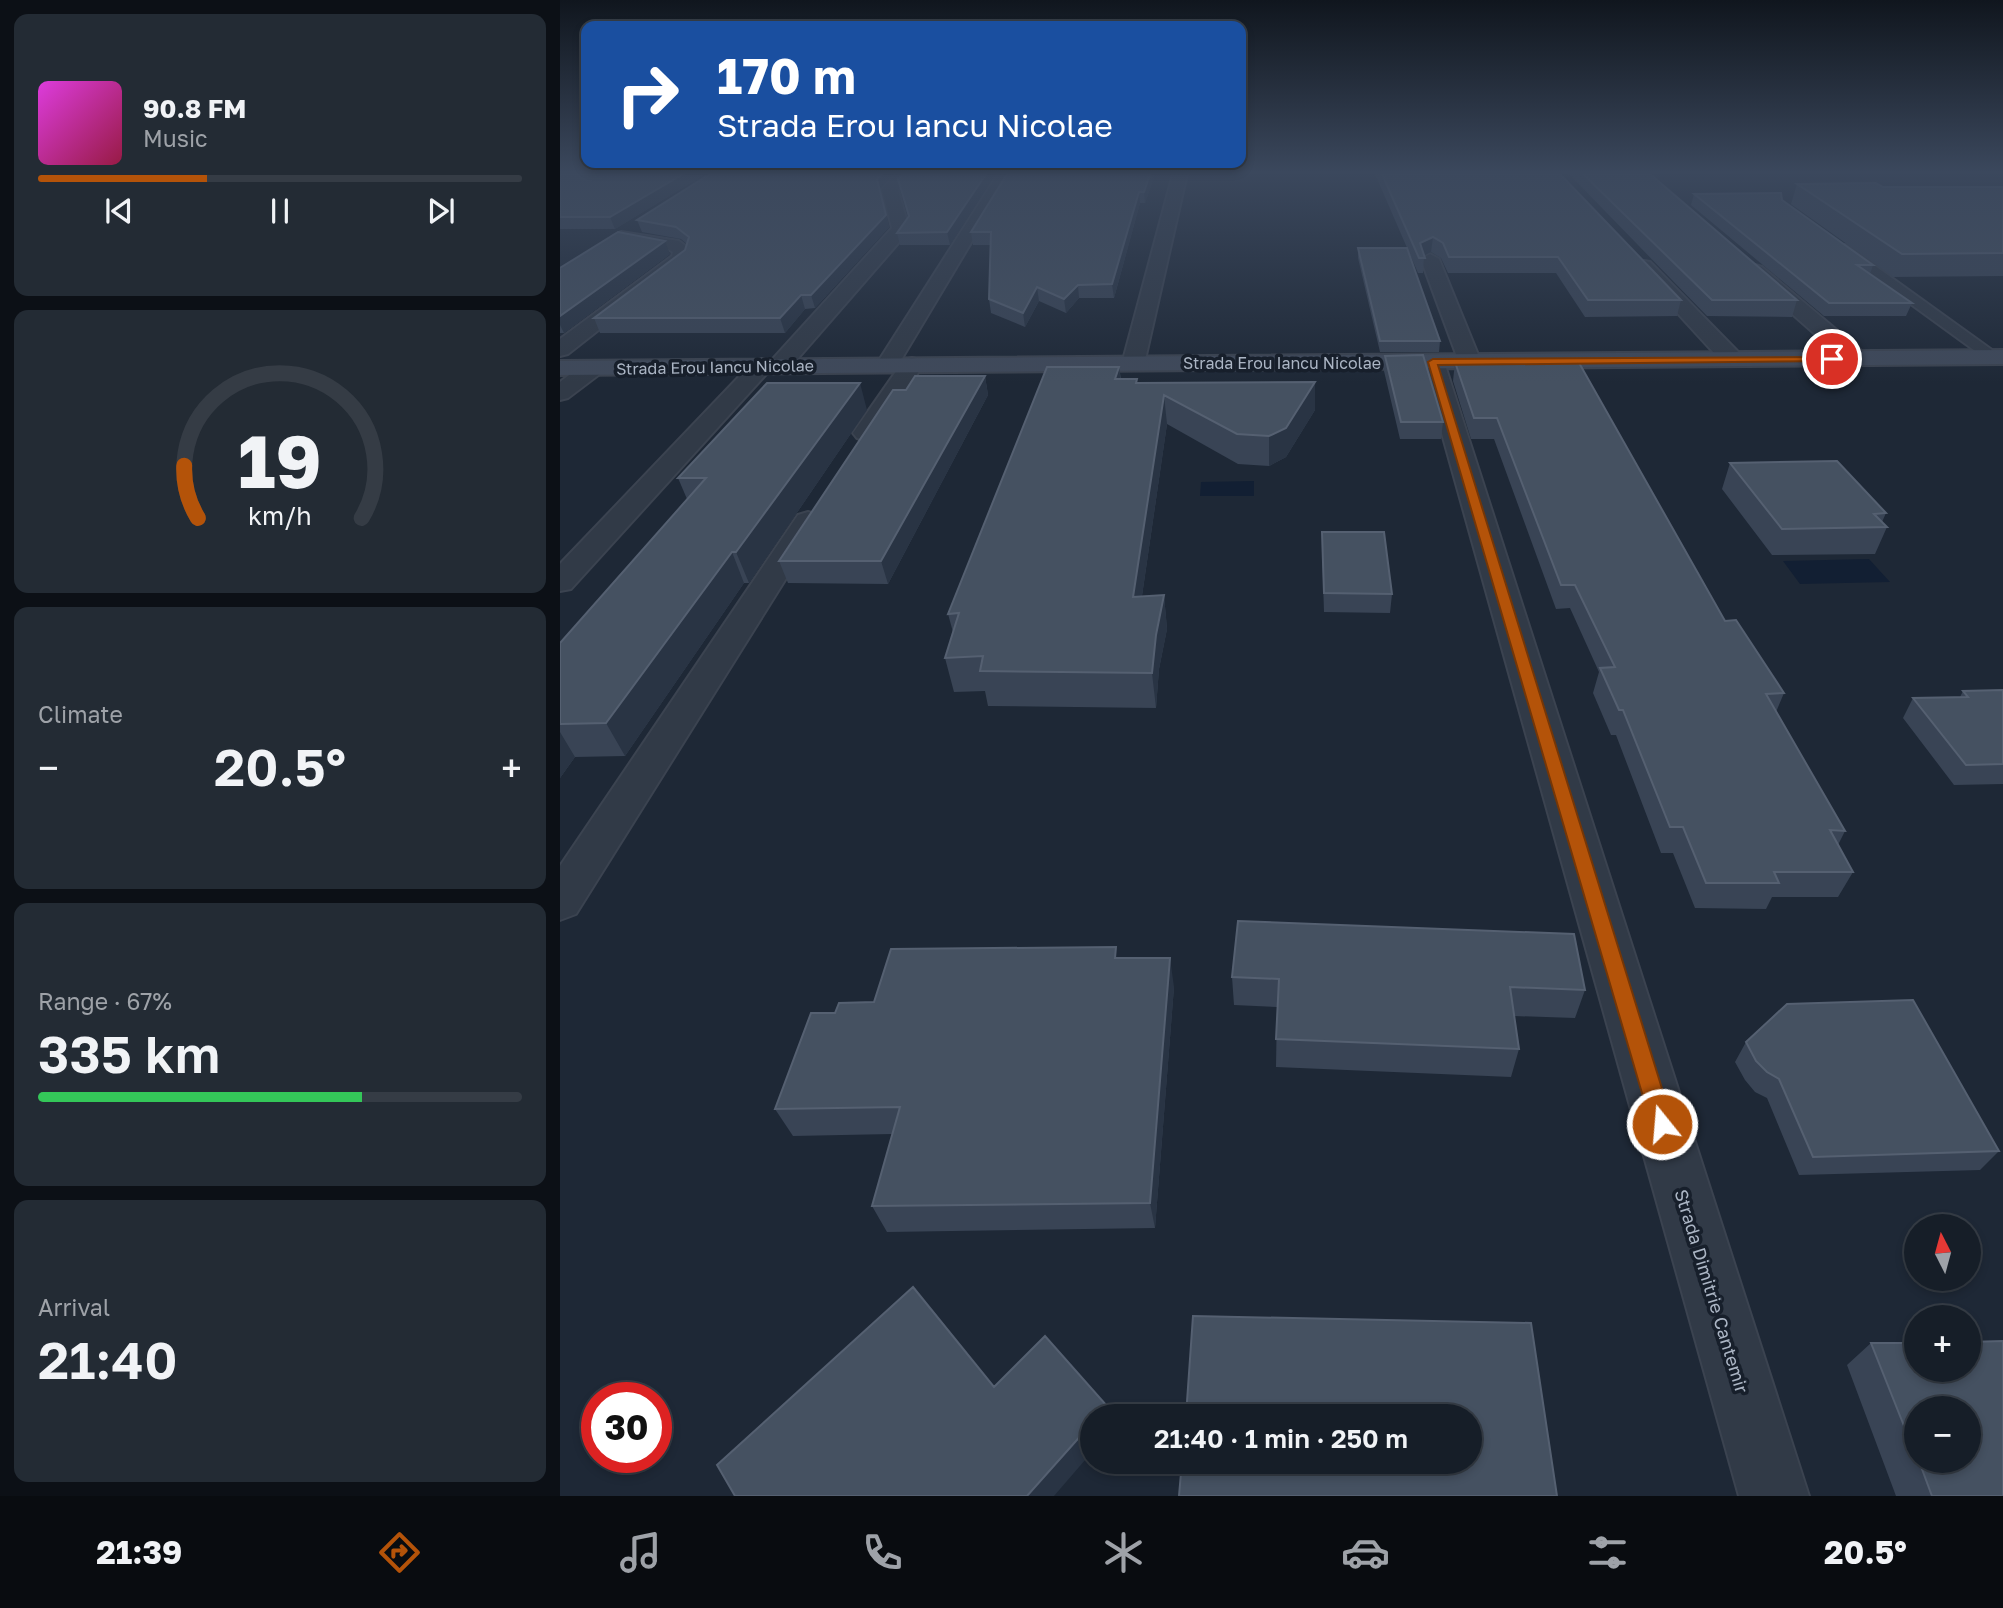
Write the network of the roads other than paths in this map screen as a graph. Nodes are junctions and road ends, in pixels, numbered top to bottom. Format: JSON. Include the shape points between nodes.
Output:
{"nodes":[{"id":1,"x":610,"y":244,"type":"edge"},
{"id":2,"x":665,"y":244,"type":"edge"},
{"id":3,"x":887,"y":244,"type":"edge"},
{"id":4,"x":966,"y":244,"type":"edge"},
{"id":5,"x":1163,"y":244,"type":"edge"},
{"id":6,"x":1835,"y":244,"type":"edge"},
{"id":7,"x":601,"y":249,"type":"edge"},
{"id":8,"x":1629,"y":250,"type":"edge"},
{"id":9,"x":1430,"y":259,"type":"edge"},
{"id":10,"x":1744,"y":262,"type":"edge"},
{"id":11,"x":560,"y":349,"type":"edge"},
{"id":12,"x":1999,"y":358,"type":"edge"},
{"id":13,"x":1857,"y":359,"type":"junction"},
{"id":14,"x":1733,"y":360,"type":"junction"},
{"id":15,"x":1451,"y":362,"type":"junction"},
{"id":16,"x":1133,"y":363,"type":"junction"},
{"id":17,"x":899,"y":365,"type":"junction"},
{"id":18,"x":771,"y":366,"type":"junction"},
{"id":19,"x":560,"y":368,"type":"edge"},
{"id":20,"x":593,"y":368,"type":"junction"},
{"id":21,"x":560,"y":393,"type":"edge"},
{"id":22,"x":851,"y":457,"type":"edge"},
{"id":23,"x":828,"y":492,"type":"edge"},
{"id":24,"x":560,"y":582,"type":"edge"},
{"id":25,"x":560,"y":902,"type":"edge"},
{"id":26,"x":1774,"y":1496,"type":"edge"}],
"edges":[{"from":1,"to":7,"type":"street"},
{"from":2,"to":11,"type":"street","via":[[682,250],[681,258]]},
{"from":3,"to":18,"type":"street"},
{"from":4,"to":17,"type":"street"},
{"from":5,"to":16,"type":"street"},
{"from":6,"to":12,"type":"lane"},
{"from":8,"to":14,"type":"street"},
{"from":9,"to":15,"type":"street","name":"Strada Dimitrie Cantemir"},
{"from":10,"to":13,"type":"street"},
{"from":12,"to":13,"type":"street","name":"Strada Erou Iancu Nicolae"},
{"from":13,"to":14,"type":"street","name":"Strada Erou Iancu Nicolae"},
{"from":14,"to":15,"type":"street","name":"Strada Erou Iancu Nicolae"},
{"from":15,"to":16,"type":"street","name":"Strada Erou Iancu Nicolae"},
{"from":15,"to":26,"type":"street","name":"Strada Dimitrie Cantemir"},
{"from":16,"to":17,"type":"street","name":"Strada Erou Iancu Nicolae"},
{"from":17,"to":18,"type":"street","name":"Strada Erou Iancu Nicolae"},
{"from":17,"to":22,"type":"street"},
{"from":18,"to":20,"type":"street","name":"Strada Erou Iancu Nicolae"},
{"from":18,"to":24,"type":"street"},
{"from":19,"to":20,"type":"street","name":"Strada Erou Iancu Nicolae"},
{"from":20,"to":21,"type":"street"},
{"from":23,"to":25,"type":"street"}]}
